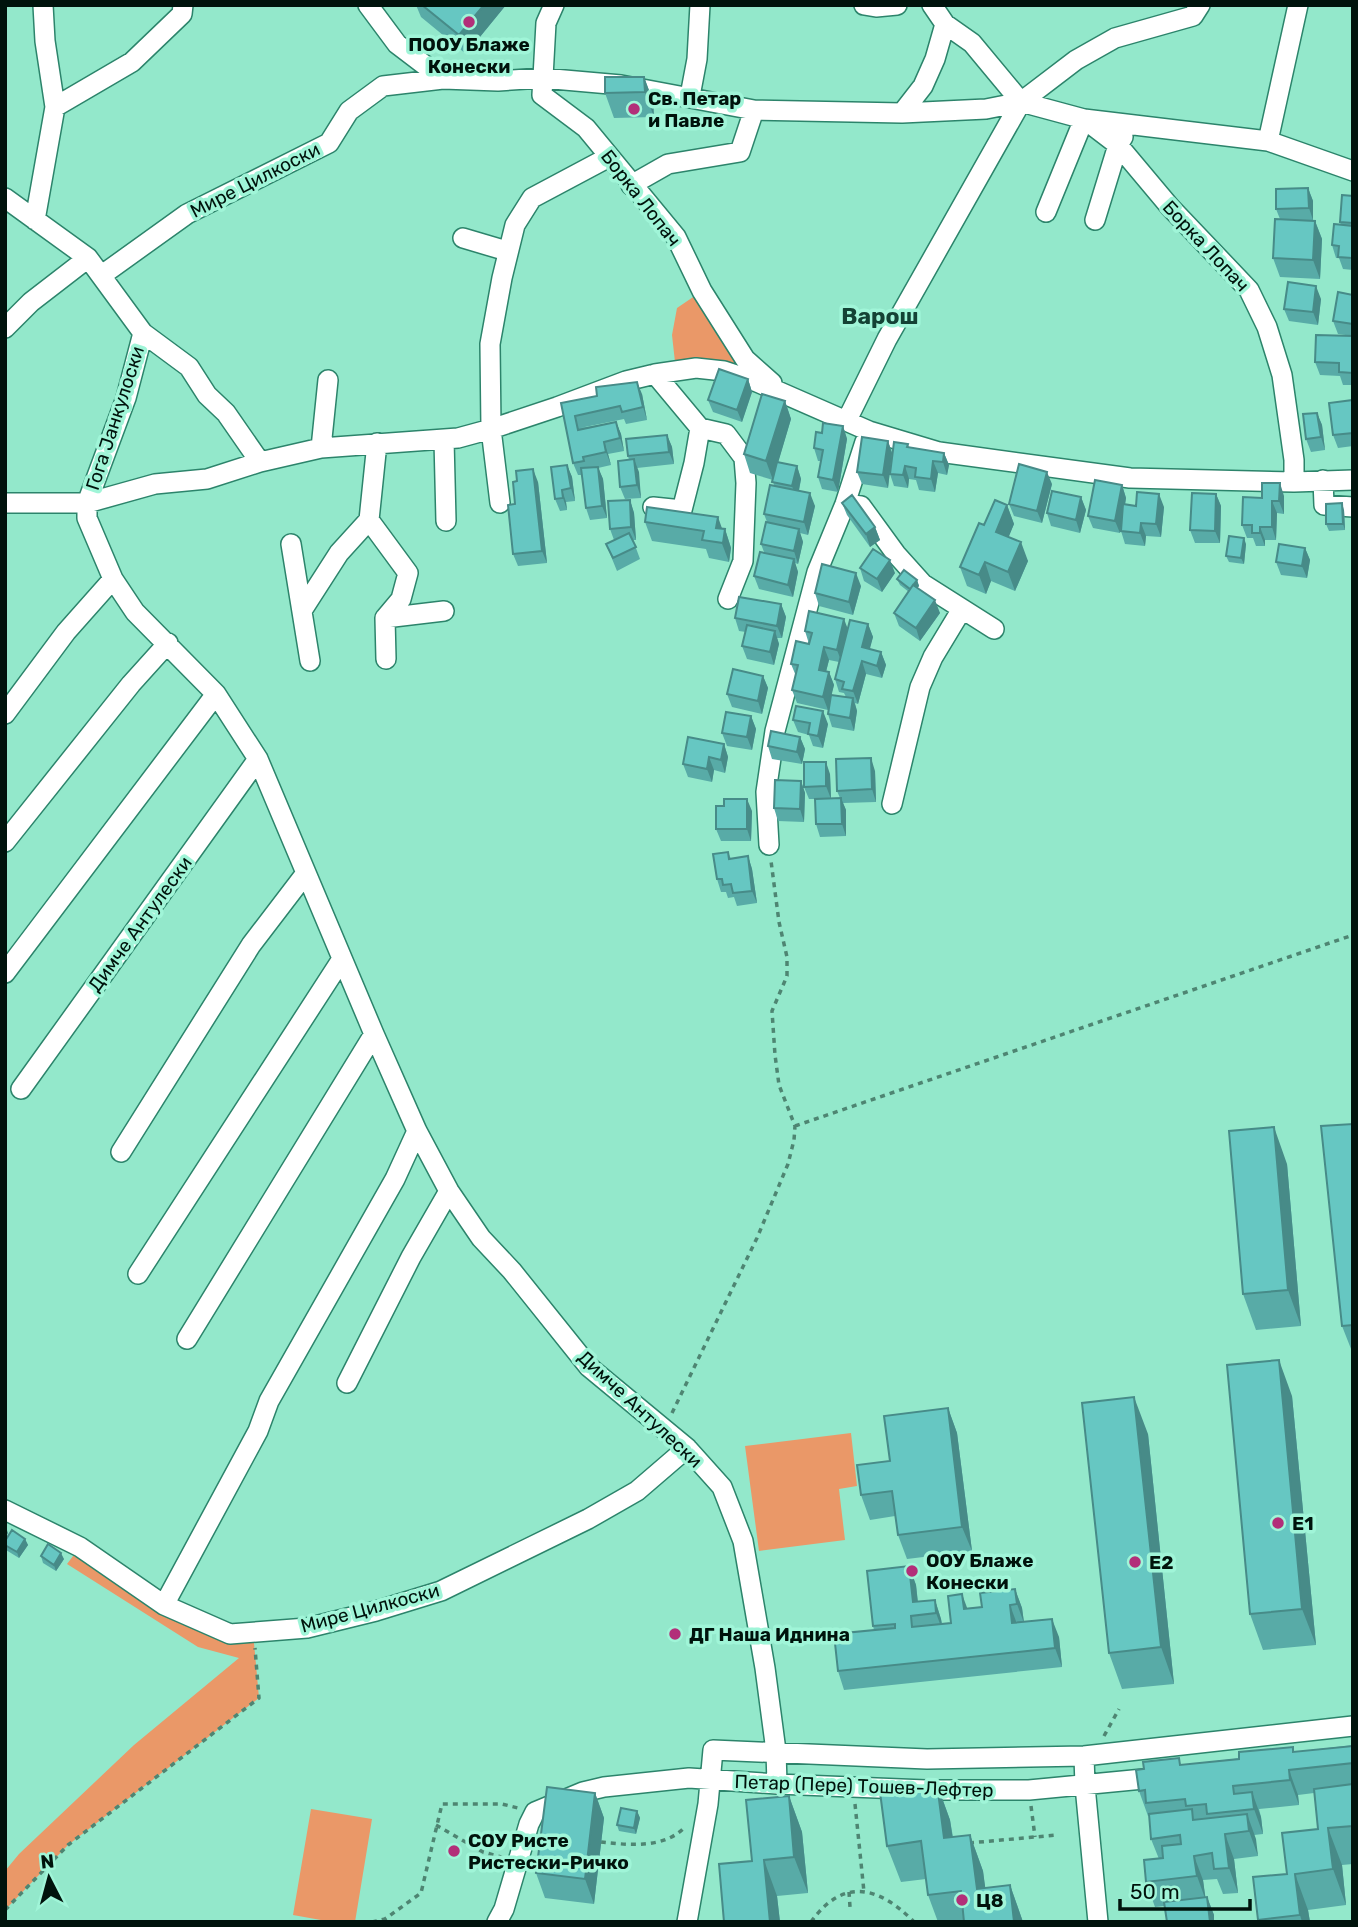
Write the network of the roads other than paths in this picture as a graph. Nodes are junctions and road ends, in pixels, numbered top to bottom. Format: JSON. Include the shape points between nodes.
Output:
{"nodes":[{"id":1,"x":43,"y":5,"type":"edge"},
{"id":2,"x":183,"y":5,"type":"edge"},
{"id":3,"x":368,"y":5,"type":"edge"},
{"id":4,"x":554,"y":5,"type":"edge"},
{"id":5,"x":700,"y":5,"type":"edge"},
{"id":6,"x":864,"y":5,"type":"edge"},
{"id":7,"x":897,"y":5,"type":"edge"},
{"id":8,"x":932,"y":5,"type":"edge"},
{"id":9,"x":1200,"y":5,"type":"edge"},
{"id":10,"x":1298,"y":5,"type":"edge"},
{"id":11,"x":945,"y":24,"type":"junction"},
{"id":12,"x":542,"y":78,"type":"junction"},
{"id":13,"x":443,"y":79,"type":"junction"},
{"id":14,"x":690,"y":96,"type":"junction"},
{"id":15,"x":1021,"y":102,"type":"junction"},
{"id":16,"x":55,"y":107,"type":"junction"},
{"id":17,"x":754,"y":110,"type":"junction"},
{"id":18,"x":902,"y":113,"type":"junction"},
{"id":19,"x":1084,"y":119,"type":"junction"},
{"id":20,"x":1132,"y":125,"type":"junction"},
{"id":21,"x":1268,"y":141,"type":"junction"},
{"id":22,"x":1118,"y":145,"type":"junction"},
{"id":23,"x":609,"y":158,"type":"junction"},
{"id":24,"x":1353,"y":172,"type":"edge"},
{"id":25,"x":631,"y":185,"type":"junction"},
{"id":26,"x":5,"y":198,"type":"edge"},
{"id":27,"x":1046,"y":212,"type":"dead end"},
{"id":28,"x":35,"y":220,"type":"junction"},
{"id":29,"x":1095,"y":220,"type":"dead end"},
{"id":30,"x":463,"y":238,"type":"dead end"},
{"id":31,"x":508,"y":251,"type":"junction"},
{"id":32,"x":88,"y":258,"type":"junction"},
{"id":33,"x":102,"y":275,"type":"junction"},
{"id":34,"x":5,"y":328,"type":"edge"},
{"id":35,"x":143,"y":333,"type":"junction"},
{"id":36,"x":656,"y":374,"type":"junction"},
{"id":37,"x":328,"y":380,"type":"dead end"},
{"id":38,"x":784,"y":394,"type":"junction"},
{"id":39,"x":847,"y":420,"type":"junction"},
{"id":40,"x":700,"y":428,"type":"junction"},
{"id":41,"x":491,"y":429,"type":"junction"},
{"id":42,"x":869,"y":431,"type":"junction"},
{"id":43,"x":444,"y":440,"type":"junction"},
{"id":44,"x":377,"y":443,"type":"junction"},
{"id":45,"x":321,"y":447,"type":"junction"},
{"id":46,"x":260,"y":462,"type":"junction"},
{"id":47,"x":1323,"y":480,"type":"junction"},
{"id":48,"x":1353,"y":480,"type":"edge"},
{"id":49,"x":1294,"y":482,"type":"junction"},
{"id":50,"x":5,"y":503,"type":"edge"},
{"id":51,"x":87,"y":503,"type":"junction"},
{"id":52,"x":500,"y":503,"type":"dead end"},
{"id":53,"x":845,"y":504,"type":"junction"},
{"id":54,"x":1353,"y":507,"type":"edge"},
{"id":55,"x":653,"y":508,"type":"edge"},
{"id":56,"x":369,"y":520,"type":"junction"},
{"id":57,"x":446,"y":521,"type":"dead end"},
{"id":58,"x":291,"y":544,"type":"dead end"},
{"id":59,"x":113,"y":579,"type":"junction"},
{"id":60,"x":728,"y":599,"type":"dead end"},
{"id":61,"x":303,"y":609,"type":"junction"},
{"id":62,"x":962,"y":610,"type":"junction"},
{"id":63,"x":444,"y":611,"type":"dead end"},
{"id":64,"x":385,"y":618,"type":"junction"},
{"id":65,"x":994,"y":629,"type":"dead end"},
{"id":66,"x":168,"y":643,"type":"junction"},
{"id":67,"x":386,"y":659,"type":"dead end"},
{"id":68,"x":310,"y":661,"type":"dead end"},
{"id":69,"x":216,"y":694,"type":"junction"},
{"id":70,"x":5,"y":714,"type":"edge"},
{"id":71,"x":258,"y":759,"type":"junction"},
{"id":72,"x":892,"y":804,"type":"dead end"},
{"id":73,"x":5,"y":842,"type":"edge"},
{"id":74,"x":769,"y":845,"type":"road end"},
{"id":75,"x":306,"y":873,"type":"junction"},
{"id":76,"x":342,"y":958,"type":"junction"},
{"id":77,"x":5,"y":973,"type":"edge"},
{"id":78,"x":374,"y":1034,"type":"junction"},
{"id":79,"x":22,"y":1089,"type":"dead end"},
{"id":80,"x":417,"y":1130,"type":"junction"},
{"id":81,"x":121,"y":1152,"type":"dead end"},
{"id":82,"x":449,"y":1191,"type":"junction"},
{"id":83,"x":138,"y":1274,"type":"dead end"},
{"id":84,"x":187,"y":1339,"type":"dead end"},
{"id":85,"x":347,"y":1383,"type":"dead end"},
{"id":86,"x":687,"y":1448,"type":"junction"},
{"id":87,"x":5,"y":1510,"type":"edge"},
{"id":88,"x":164,"y":1605,"type":"junction"},
{"id":89,"x":1353,"y":1726,"type":"edge"},
{"id":90,"x":776,"y":1751,"type":"junction"},
{"id":91,"x":1084,"y":1756,"type":"junction"},
{"id":92,"x":1187,"y":1775,"type":"edge"},
{"id":93,"x":709,"y":1781,"type":"junction"},
{"id":94,"x":777,"y":1784,"type":"junction"},
{"id":95,"x":1084,"y":1786,"type":"junction"},
{"id":96,"x":497,"y":1922,"type":"edge"},
{"id":97,"x":687,"y":1922,"type":"edge"},
{"id":98,"x":1098,"y":1922,"type":"edge"}],
"edges":[{"from":1,"to":16,"type":"street"},
{"from":2,"to":16,"type":"street","via":[[182,14],[132,62]]},
{"from":3,"to":13,"type":"street","via":[[397,44]]},
{"from":4,"to":12,"type":"street","via":[[546,23]]},
{"from":5,"to":14,"type":"street"},
{"from":6,"to":7,"type":"street"},
{"from":8,"to":11,"type":"street"},
{"from":9,"to":15,"type":"street","via":[[1193,16],[1115,38],[1076,60]]},
{"from":10,"to":21,"type":"street"},
{"from":11,"to":15,"type":"street","via":[[972,43]]},
{"from":11,"to":18,"type":"street","via":[[923,86]]},
{"from":12,"to":13,"type":"street","name":"Борка Лопач"},
{"from":12,"to":14,"type":"street","name":"Борка Лопач"},
{"from":12,"to":23,"type":"street","name":"Борка Лопач","via":[[542,95],[586,128]]},
{"from":13,"to":33,"type":"street","name":"Мире Цилкоски","via":[[383,86],[349,111],[329,143],[187,214]]},
{"from":14,"to":17,"type":"street","name":"Борка Лопач"},
{"from":15,"to":18,"type":"street","name":"Борка Лопач","via":[[986,109]]},
{"from":15,"to":19,"type":"street","name":"Борка Лопач"},
{"from":15,"to":39,"type":"street"},
{"from":16,"to":28,"type":"street"},
{"from":17,"to":18,"type":"street","name":"Борка Лопач"},
{"from":17,"to":25,"type":"street","via":[[740,152],[668,164]]},
{"from":19,"to":20,"type":"street","name":"Борка Лопач"},
{"from":19,"to":22,"type":"street","name":"Борка Лопач"},
{"from":19,"to":27,"type":"street"},
{"from":20,"to":21,"type":"street","name":"Борка Лопач"},
{"from":20,"to":22,"type":"street"},
{"from":21,"to":24,"type":"street","name":"Борка Лопач"},
{"from":22,"to":29,"type":"street"},
{"from":22,"to":49,"type":"street","name":"Борка Лопач","via":[[1250,290],[1282,375]]},
{"from":23,"to":25,"type":"street","name":"Борка Лопач"},
{"from":23,"to":31,"type":"street","via":[[532,198],[515,225]]},
{"from":25,"to":38,"type":"street","name":"Борка Лопач","via":[[676,237],[702,291],[745,359]]},
{"from":26,"to":28,"type":"street","name":"Гога Јанкулоски"},
{"from":28,"to":32,"type":"street","name":"Гога Јанкулоски"},
{"from":30,"to":31,"type":"street"},
{"from":31,"to":41,"type":"street","via":[[490,344]]},
{"from":32,"to":33,"type":"street","name":"Гога Јанкулоски"},
{"from":32,"to":34,"type":"street"},
{"from":33,"to":35,"type":"street","name":"Гога Јанкулоски"},
{"from":35,"to":46,"type":"street","name":"Гога Јанкулоски","via":[[188,367]]},
{"from":35,"to":51,"type":"street","name":"Гога Јанкулоски","via":[[126,398]]},
{"from":36,"to":38,"type":"street","via":[[724,371]]},
{"from":36,"to":40,"type":"street"},
{"from":36,"to":41,"type":"street"},
{"from":37,"to":45,"type":"street"},
{"from":38,"to":39,"type":"street"},
{"from":39,"to":42,"type":"street"},
{"from":40,"to":55,"type":"street","via":[[682,510]]},
{"from":40,"to":60,"type":"street","via":[[726,434],[744,458],[743,561]]},
{"from":41,"to":43,"type":"street"},
{"from":41,"to":52,"type":"street"},
{"from":42,"to":49,"type":"street","via":[[939,452],[1130,478]]},
{"from":42,"to":53,"type":"street"},
{"from":43,"to":44,"type":"street"},
{"from":43,"to":57,"type":"street"},
{"from":44,"to":45,"type":"street"},
{"from":44,"to":56,"type":"street"},
{"from":45,"to":46,"type":"street"},
{"from":46,"to":51,"type":"street","via":[[207,479],[155,484]]},
{"from":47,"to":48,"type":"street"},
{"from":47,"to":49,"type":"street"},
{"from":47,"to":54,"type":"street","via":[[1324,505]]},
{"from":50,"to":51,"type":"street"},
{"from":51,"to":59,"type":"street","name":"Димче Антулески","via":[[87,518]]},
{"from":53,"to":62,"type":"street","via":[[861,506],[923,584]]},
{"from":53,"to":74,"type":"street","via":[[817,572],[775,731],[766,792]]},
{"from":56,"to":61,"type":"street","via":[[339,552]]},
{"from":56,"to":64,"type":"street","via":[[408,573],[401,599]]},
{"from":58,"to":61,"type":"street"},
{"from":59,"to":66,"type":"street","name":"Димче Антулески","via":[[135,612]]},
{"from":59,"to":70,"type":"street","via":[[66,632]]},
{"from":61,"to":68,"type":"street"},
{"from":62,"to":65,"type":"street"},
{"from":62,"to":72,"type":"street","via":[[920,687]]},
{"from":63,"to":64,"type":"street"},
{"from":64,"to":67,"type":"street"},
{"from":66,"to":69,"type":"street","name":"Димче Антулески"},
{"from":66,"to":73,"type":"street"},
{"from":69,"to":71,"type":"street","name":"Димче Антулески"},
{"from":69,"to":77,"type":"street"},
{"from":71,"to":75,"type":"street","name":"Димче Антулески"},
{"from":71,"to":79,"type":"street","name":"Димче Антулески"},
{"from":75,"to":76,"type":"street","name":"Димче Антулески"},
{"from":75,"to":81,"type":"street","via":[[251,945]]},
{"from":76,"to":78,"type":"street","name":"Димче Антулески"},
{"from":76,"to":83,"type":"street"},
{"from":78,"to":80,"type":"street","name":"Димче Антулески"},
{"from":78,"to":84,"type":"street"},
{"from":80,"to":82,"type":"street","name":"Димче Антулески"},
{"from":80,"to":88,"type":"street","via":[[395,1179],[270,1401],[258,1432]]},
{"from":82,"to":85,"type":"street"},
{"from":82,"to":86,"type":"street","name":"Димче Антулески","via":[[481,1238],[589,1367]]},
{"from":86,"to":88,"type":"street","name":"Мире Цилкоски","via":[[627,1497],[588,1519],[441,1591],[376,1611],[307,1628],[230,1634]]},
{"from":86,"to":90,"type":"street","name":"Димче Антулески","via":[[722,1487],[743,1541]]},
{"from":87,"to":88,"type":"street","name":"Мире Цилкоски","via":[[80,1547]]},
{"from":89,"to":91,"type":"street","name":"Петар (Пере) Тошев-Лефтер"},
{"from":90,"to":91,"type":"street","name":"Петар (Пере) Тошев-Лефтер","via":[[927,1759]]},
{"from":90,"to":93,"type":"street","name":"Петар (Пере) Тошев-Лефтер","via":[[713,1750]]},
{"from":90,"to":94,"type":"street","name":"Димче Антулески"},
{"from":91,"to":95,"type":"street"},
{"from":92,"to":95,"type":"street","name":"Петар (Пере) Тошев-Лефтер"},
{"from":93,"to":94,"type":"street","name":"Петар (Пере) Тошев-Лефтер"},
{"from":93,"to":96,"type":"street","via":[[689,1778],[604,1787],[535,1812]]},
{"from":93,"to":97,"type":"street"},
{"from":94,"to":95,"type":"street","name":"Петар (Пере) Тошев-Лефтер","via":[[1029,1790]]},
{"from":95,"to":98,"type":"street"}]}
